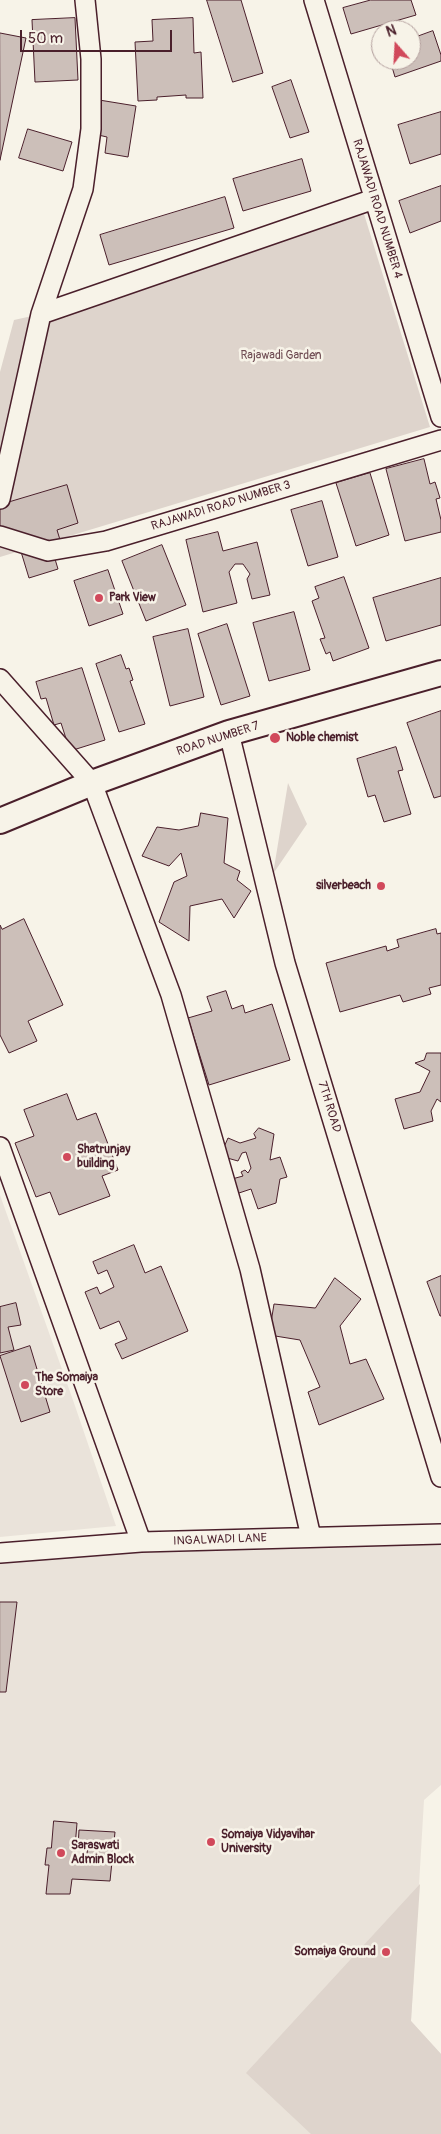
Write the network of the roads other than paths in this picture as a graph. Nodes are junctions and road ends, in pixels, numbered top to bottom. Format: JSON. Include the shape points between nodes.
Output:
{"nodes":[{"id":1,"x":85,"y":0,"type":"edge"},
{"id":2,"x":314,"y":0,"type":"edge"},
{"id":3,"x":374,"y":199,"type":"junction"},
{"id":4,"x":41,"y":314,"type":"junction"},
{"id":5,"x":441,"y":417,"type":"edge"},
{"id":6,"x":441,"y":440,"type":"edge"},
{"id":7,"x":0,"y":499,"type":"edge"},
{"id":8,"x":0,"y":536,"type":"edge"},
{"id":9,"x":441,"y":673,"type":"edge"},
{"id":10,"x":0,"y":679,"type":"edge"},
{"id":11,"x":229,"y":734,"type":"junction"},
{"id":12,"x":92,"y":783,"type":"junction"},
{"id":13,"x":0,"y":821,"type":"edge"},
{"id":14,"x":0,"y":1147,"type":"edge"},
{"id":15,"x":441,"y":1477,"type":"edge"},
{"id":16,"x":441,"y":1534,"type":"edge"},
{"id":17,"x":311,"y":1537,"type":"junction"},
{"id":18,"x":141,"y":1542,"type":"junction"},
{"id":19,"x":0,"y":1553,"type":"edge"}],
"edges":[{"from":1,"to":4,"type":"street","via":[[91,59],[91,121],[83,189]]},
{"from":2,"to":3,"type":"street","name":"RAJAWADI ROAD NUMBER 4"},
{"from":3,"to":4,"type":"street"},
{"from":3,"to":5,"type":"street","name":"RAJAWADI ROAD NUMBER 4"},
{"from":4,"to":7,"type":"street"},
{"from":6,"to":8,"type":"street","name":"RAJAWADI ROAD NUMBER 3","via":[[106,541],[48,551]]},
{"from":9,"to":11,"type":"street","name":"ROAD NUMBER 7"},
{"from":10,"to":12,"type":"street"},
{"from":11,"to":12,"type":"street","name":"ROAD NUMBER 7"},
{"from":11,"to":15,"type":"street","name":"7TH ROAD","via":[[285,963]]},
{"from":12,"to":13,"type":"street","name":"ROAD NUMBER 7"},
{"from":12,"to":17,"type":"street","via":[[172,994],[250,1269]]},
{"from":14,"to":18,"type":"street"},
{"from":16,"to":17,"type":"street","name":"INGALWADI LANE"},
{"from":17,"to":18,"type":"street","name":"INGALWADI LANE"},
{"from":18,"to":19,"type":"street","name":"INGALWADI LANE"}]}
